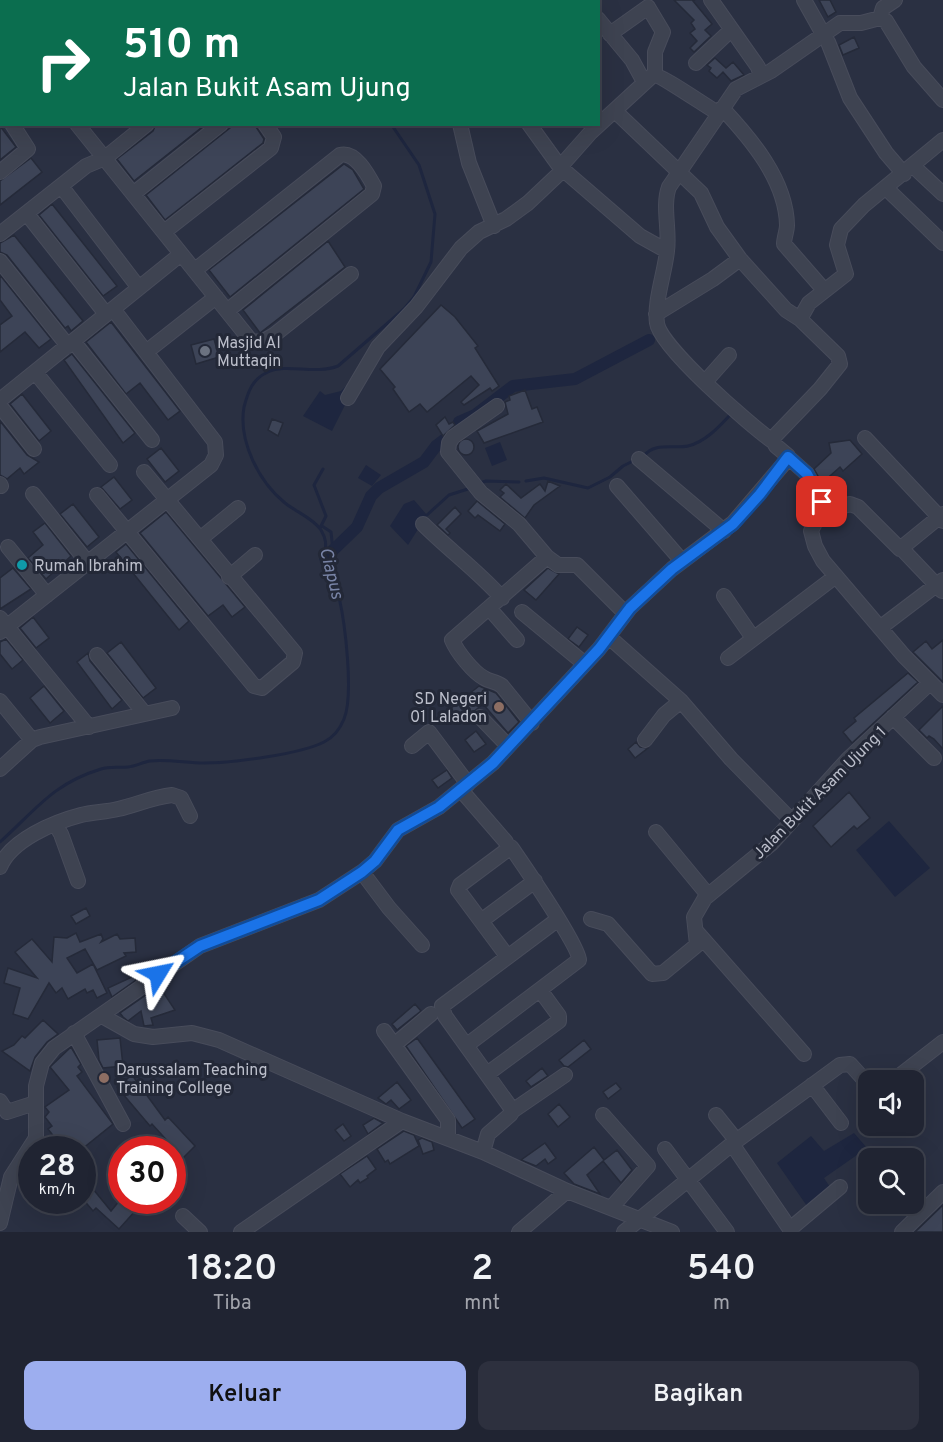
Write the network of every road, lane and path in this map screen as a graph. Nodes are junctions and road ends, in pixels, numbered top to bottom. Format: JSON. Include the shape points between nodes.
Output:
{"nodes":[{"id":1,"x":711,"y":0,"type":"edge"},
{"id":2,"x":804,"y":0,"type":"edge"},
{"id":3,"x":895,"y":0,"type":"edge"},
{"id":4,"x":880,"y":18,"type":"junction"},
{"id":5,"x":600,"y":22,"type":"edge"},
{"id":6,"x":731,"y":30,"type":"junction"},
{"id":7,"x":610,"y":34,"type":"junction"},
{"id":8,"x":825,"y":38,"type":"junction"},
{"id":9,"x":696,"y":63,"type":"dead end"},
{"id":10,"x":760,"y":76,"type":"junction"},
{"id":11,"x":650,"y":78,"type":"junction"},
{"id":12,"x":943,"y":99,"type":"edge"},
{"id":13,"x":720,"y":110,"type":"junction"},
{"id":14,"x":615,"y":111,"type":"junction"},
{"id":15,"x":600,"y":124,"type":"edge"},
{"id":16,"x":13,"y":126,"type":"edge"},
{"id":17,"x":79,"y":126,"type":"edge"},
{"id":18,"x":145,"y":126,"type":"edge"},
{"id":19,"x":218,"y":126,"type":"edge"},
{"id":20,"x":266,"y":126,"type":"edge"},
{"id":21,"x":460,"y":126,"type":"edge"},
{"id":22,"x":530,"y":126,"type":"edge"},
{"id":23,"x":598,"y":126,"type":"edge"},
{"id":24,"x":943,"y":141,"type":"edge"},
{"id":25,"x":105,"y":158,"type":"junction"},
{"id":26,"x":561,"y":168,"type":"junction"},
{"id":27,"x":909,"y":170,"type":"junction"},
{"id":28,"x":0,"y":172,"type":"edge"},
{"id":29,"x":679,"y":172,"type":"junction"},
{"id":30,"x":61,"y":186,"type":"junction"},
{"id":31,"x":887,"y":189,"type":"junction"},
{"id":32,"x":133,"y":194,"type":"junction"},
{"id":33,"x":943,"y":194,"type":"edge"},
{"id":34,"x":27,"y":214,"type":"junction"},
{"id":35,"x":494,"y":226,"type":"junction"},
{"id":36,"x":164,"y":232,"type":"junction"},
{"id":37,"x":0,"y":234,"type":"edge"},
{"id":38,"x":943,"y":243,"type":"edge"},
{"id":39,"x":668,"y":251,"type":"junction"},
{"id":40,"x":182,"y":254,"type":"junction"},
{"id":41,"x":740,"y":258,"type":"junction"},
{"id":42,"x":0,"y":261,"type":"edge"},
{"id":43,"x":195,"y":270,"type":"junction"},
{"id":44,"x":351,"y":274,"type":"dead end"},
{"id":45,"x":140,"y":288,"type":"junction"},
{"id":46,"x":824,"y":290,"type":"junction"},
{"id":47,"x":216,"y":297,"type":"junction"},
{"id":48,"x":227,"y":311,"type":"junction"},
{"id":49,"x":109,"y":312,"type":"junction"},
{"id":50,"x":656,"y":314,"type":"junction"},
{"id":51,"x":800,"y":319,"type":"junction"},
{"id":52,"x":70,"y":343,"type":"junction"},
{"id":53,"x":146,"y":352,"type":"junction"},
{"id":54,"x":729,"y":355,"type":"dead end"},
{"id":55,"x":34,"y":372,"type":"junction"},
{"id":56,"x":705,"y":382,"type":"junction"},
{"id":57,"x":348,"y":398,"type":"dead end"},
{"id":58,"x":0,"y":400,"type":"edge"},
{"id":59,"x":0,"y":406,"type":"edge"},
{"id":60,"x":497,"y":406,"type":"dead end"},
{"id":61,"x":865,"y":438,"type":"dead end"},
{"id":62,"x":152,"y":440,"type":"dead end"},
{"id":63,"x":771,"y":440,"type":"junction"},
{"id":64,"x":34,"y":448,"type":"dead end"},
{"id":65,"x":788,"y":457,"type":"junction"},
{"id":66,"x":639,"y":459,"type":"dead end"},
{"id":67,"x":110,"y":465,"type":"dead end"},
{"id":68,"x":144,"y":472,"type":"dead end"},
{"id":69,"x":617,"y":486,"type":"dead end"},
{"id":70,"x":33,"y":494,"type":"dead end"},
{"id":71,"x":97,"y":495,"type":"dead end"},
{"id":72,"x":167,"y":500,"type":"junction"},
{"id":73,"x":824,"y":505,"type":"junction"},
{"id":74,"x":238,"y":508,"type":"dead end"},
{"id":75,"x":942,"y":517,"type":"edge"},
{"id":76,"x":423,"y":524,"type":"dead end"},
{"id":77,"x":724,"y":531,"type":"junction"},
{"id":78,"x":126,"y":533,"type":"junction"},
{"id":79,"x":200,"y":539,"type":"junction"},
{"id":80,"x":8,"y":547,"type":"dead end"},
{"id":81,"x":902,"y":549,"type":"junction"},
{"id":82,"x":255,"y":555,"type":"dead end"},
{"id":83,"x":547,"y":557,"type":"junction"},
{"id":84,"x":682,"y":561,"type":"junction"},
{"id":85,"x":88,"y":563,"type":"junction"},
{"id":86,"x":836,"y":576,"type":"junction"},
{"id":87,"x":230,"y":577,"type":"junction"},
{"id":88,"x":941,"y":586,"type":"edge"},
{"id":89,"x":47,"y":595,"type":"junction"},
{"id":90,"x":724,"y":596,"type":"dead end"},
{"id":91,"x":502,"y":598,"type":"junction"},
{"id":92,"x":489,"y":608,"type":"junction"},
{"id":93,"x":522,"y":612,"type":"dead end"},
{"id":94,"x":625,"y":613,"type":"junction"},
{"id":95,"x":2,"y":626,"type":"edge"},
{"id":96,"x":881,"y":627,"type":"junction"},
{"id":97,"x":609,"y":637,"type":"junction"},
{"id":98,"x":753,"y":638,"type":"junction"},
{"id":99,"x":517,"y":640,"type":"dead end"},
{"id":100,"x":97,"y":655,"type":"dead end"},
{"id":101,"x":728,"y":658,"type":"dead end"},
{"id":102,"x":585,"y":664,"type":"junction"},
{"id":103,"x":930,"y":683,"type":"junction"},
{"id":104,"x":943,"y":695,"type":"edge"},
{"id":105,"x":0,"y":701,"type":"edge"},
{"id":106,"x":681,"y":701,"type":"junction"},
{"id":107,"x":172,"y":708,"type":"dead end"},
{"id":108,"x":145,"y":714,"type":"junction"},
{"id":109,"x":480,"y":717,"type":"dead end"},
{"id":110,"x":893,"y":717,"type":"junction"},
{"id":111,"x":532,"y":723,"type":"junction"},
{"id":112,"x":89,"y":727,"type":"junction"},
{"id":113,"x":32,"y":740,"type":"junction"},
{"id":114,"x":645,"y":740,"type":"dead end"},
{"id":115,"x":412,"y":746,"type":"dead end"},
{"id":116,"x":508,"y":746,"type":"junction"},
{"id":117,"x":934,"y":758,"type":"dead end"},
{"id":118,"x":0,"y":769,"type":"edge"},
{"id":119,"x":465,"y":787,"type":"junction"},
{"id":120,"x":190,"y":816,"type":"dead end"},
{"id":121,"x":792,"y":821,"type":"junction"},
{"id":122,"x":55,"y":824,"type":"junction"},
{"id":123,"x":656,"y":832,"type":"dead end"},
{"id":124,"x":506,"y":842,"type":"dead end"},
{"id":125,"x":0,"y":867,"type":"edge"},
{"id":126,"x":362,"y":872,"type":"junction"},
{"id":127,"x":78,"y":881,"type":"dead end"},
{"id":128,"x":535,"y":881,"type":"junction"},
{"id":129,"x":708,"y":895,"type":"junction"},
{"id":130,"x":591,"y":919,"type":"dead end"},
{"id":131,"x":557,"y":920,"type":"junction"},
{"id":132,"x":481,"y":921,"type":"junction"},
{"id":133,"x":696,"y":931,"type":"junction"},
{"id":134,"x":422,"y":945,"type":"dead end"},
{"id":135,"x":507,"y":956,"type":"junction"},
{"id":136,"x":540,"y":990,"type":"junction"},
{"id":137,"x":431,"y":1014,"type":"dead end"},
{"id":138,"x":102,"y":1016,"type":"junction"},
{"id":139,"x":384,"y":1031,"type":"dead end"},
{"id":140,"x":74,"y":1033,"type":"junction"},
{"id":141,"x":943,"y":1042,"type":"edge"},
{"id":142,"x":394,"y":1045,"type":"junction"},
{"id":143,"x":467,"y":1045,"type":"junction"},
{"id":144,"x":804,"y":1054,"type":"dead end"},
{"id":145,"x":907,"y":1070,"type":"edge"},
{"id":146,"x":487,"y":1074,"type":"junction"},
{"id":147,"x":858,"y":1074,"type":"edge"},
{"id":148,"x":565,"y":1075,"type":"dead end"},
{"id":149,"x":812,"y":1085,"type":"junction"},
{"id":150,"x":0,"y":1101,"type":"edge"},
{"id":151,"x":35,"y":1102,"type":"junction"},
{"id":152,"x":512,"y":1112,"type":"junction"},
{"id":153,"x":603,"y":1115,"type":"dead end"},
{"id":154,"x":716,"y":1115,"type":"dead end"},
{"id":155,"x":402,"y":1121,"type":"junction"},
{"id":156,"x":841,"y":1123,"type":"dead end"},
{"id":157,"x":123,"y":1124,"type":"dead end"},
{"id":158,"x":448,"y":1138,"type":"junction"},
{"id":159,"x":734,"y":1142,"type":"junction"},
{"id":160,"x":665,"y":1149,"type":"dead end"},
{"id":161,"x":483,"y":1152,"type":"junction"},
{"id":162,"x":687,"y":1181,"type":"junction"},
{"id":163,"x":840,"y":1187,"type":"dead end"},
{"id":164,"x":567,"y":1191,"type":"junction"},
{"id":165,"x":943,"y":1192,"type":"edge"},
{"id":166,"x":611,"y":1208,"type":"junction"},
{"id":167,"x":183,"y":1216,"type":"dead end"},
{"id":168,"x":641,"y":1220,"type":"junction"},
{"id":169,"x":0,"y":1223,"type":"edge"},
{"id":170,"x":791,"y":1231,"type":"edge"},
{"id":171,"x":200,"y":1232,"type":"edge"},
{"id":172,"x":241,"y":1232,"type":"edge"},
{"id":173,"x":519,"y":1232,"type":"edge"},
{"id":174,"x":624,"y":1232,"type":"edge"},
{"id":175,"x":672,"y":1232,"type":"edge"},
{"id":176,"x":727,"y":1232,"type":"edge"},
{"id":177,"x":902,"y":1232,"type":"edge"}],
"edges":[{"from":1,"to":6,"type":"street"},
{"from":2,"to":8,"type":"street"},
{"from":3,"to":4,"type":"street","via":[[884,8]]},
{"from":4,"to":8,"type":"street","via":[[861,23],[840,22]]},
{"from":4,"to":12,"type":"street","via":[[888,23],[909,59]]},
{"from":5,"to":7,"type":"street"},
{"from":6,"to":9,"type":"street"},
{"from":6,"to":10,"type":"street","via":[[758,67]]},
{"from":7,"to":11,"type":"street"},
{"from":7,"to":11,"type":"street","via":[[648,7],[663,32]]},
{"from":8,"to":10,"type":"street"},
{"from":8,"to":27,"type":"street","via":[[853,104],[886,153]]},
{"from":10,"to":13,"type":"street","via":[[736,89]]},
{"from":11,"to":13,"type":"street"},
{"from":11,"to":14,"type":"street"},
{"from":13,"to":29,"type":"street"},
{"from":13,"to":46,"type":"street","via":[[754,146],[782,196],[787,225],[784,244]]},
{"from":14,"to":15,"type":"street"},
{"from":14,"to":29,"type":"street"},
{"from":16,"to":28,"type":"street","via":[[28,148]]},
{"from":17,"to":25,"type":"street"},
{"from":18,"to":25,"type":"street"},
{"from":19,"to":32,"type":"street"},
{"from":20,"to":36,"type":"street","via":[[274,137],[271,148]]},
{"from":21,"to":35,"type":"street","via":[[469,163]]},
{"from":22,"to":26,"type":"street"},
{"from":23,"to":26,"type":"street"},
{"from":24,"to":27,"type":"street"},
{"from":25,"to":30,"type":"street","via":[[86,166]]},
{"from":25,"to":32,"type":"street"},
{"from":26,"to":35,"type":"street","via":[[528,203]]},
{"from":26,"to":39,"type":"street","via":[[640,236]]},
{"from":27,"to":31,"type":"street"},
{"from":27,"to":33,"type":"street"},
{"from":29,"to":39,"type":"street","via":[[666,197]]},
{"from":29,"to":41,"type":"street","via":[[701,193],[717,227]]},
{"from":30,"to":34,"type":"street"},
{"from":30,"to":45,"type":"street"},
{"from":31,"to":38,"type":"street"},
{"from":31,"to":46,"type":"street","via":[[841,229],[837,245],[847,272]]},
{"from":32,"to":36,"type":"street"},
{"from":34,"to":37,"type":"street"},
{"from":34,"to":49,"type":"street"},
{"from":35,"to":57,"type":"street","via":[[478,232],[461,248],[412,312],[378,347]]},
{"from":36,"to":40,"type":"street"},
{"from":39,"to":50,"type":"street"},
{"from":40,"to":43,"type":"street"},
{"from":40,"to":45,"type":"street"},
{"from":41,"to":50,"type":"street"},
{"from":41,"to":51,"type":"street","via":[[786,310]]},
{"from":42,"to":52,"type":"street"},
{"from":43,"to":47,"type":"street"},
{"from":43,"to":48,"type":"street","via":[[340,156],[354,158],[374,186],[372,194]]},
{"from":44,"to":48,"type":"street","via":[[262,342],[251,341]]},
{"from":45,"to":49,"type":"street"},
{"from":46,"to":51,"type":"street","via":[[804,309]]},
{"from":47,"to":48,"type":"street"},
{"from":47,"to":53,"type":"street"},
{"from":49,"to":52,"type":"street"},
{"from":49,"to":53,"type":"street"},
{"from":50,"to":56,"type":"street","via":[[658,331]]},
{"from":51,"to":63,"type":"street","via":[[841,362]]},
{"from":52,"to":55,"type":"street"},
{"from":52,"to":62,"type":"street"},
{"from":53,"to":72,"type":"street","via":[[215,442],[216,455],[211,465]]},
{"from":54,"to":56,"type":"street"},
{"from":55,"to":58,"type":"street"},
{"from":55,"to":67,"type":"street"},
{"from":56,"to":63,"type":"street"},
{"from":59,"to":64,"type":"street"},
{"from":60,"to":83,"type":"street","via":[[453,436],[448,452],[481,493],[519,524]]},
{"from":61,"to":75,"type":"street"},
{"from":63,"to":65,"type":"street"},
{"from":65,"to":73,"type":"street","via":[[807,474]]},
{"from":65,"to":77,"type":"street","via":[[754,501]]},
{"from":66,"to":77,"type":"street"},
{"from":68,"to":72,"type":"street"},
{"from":69,"to":84,"type":"street"},
{"from":70,"to":85,"type":"street"},
{"from":71,"to":78,"type":"street"},
{"from":72,"to":78,"type":"street"},
{"from":72,"to":79,"type":"street"},
{"from":73,"to":81,"type":"street","via":[[858,507]]},
{"from":73,"to":86,"type":"street","via":[[811,527],[811,535],[819,555]]},
{"from":74,"to":79,"type":"street"},
{"from":75,"to":81,"type":"street"},
{"from":76,"to":91,"type":"street"},
{"from":77,"to":84,"type":"street"},
{"from":78,"to":85,"type":"street"},
{"from":78,"to":87,"type":"street","via":[[254,686],[262,688],[295,656]]},
{"from":79,"to":87,"type":"street"},
{"from":80,"to":89,"type":"street"},
{"from":81,"to":88,"type":"street"},
{"from":82,"to":87,"type":"street"},
{"from":83,"to":91,"type":"street"},
{"from":83,"to":94,"type":"street","via":[[558,565],[577,565]]},
{"from":84,"to":94,"type":"street"},
{"from":85,"to":89,"type":"street"},
{"from":86,"to":96,"type":"street"},
{"from":86,"to":98,"type":"street"},
{"from":88,"to":96,"type":"street"},
{"from":89,"to":95,"type":"street"},
{"from":90,"to":98,"type":"street"},
{"from":91,"to":92,"type":"street"},
{"from":92,"to":99,"type":"street"},
{"from":92,"to":111,"type":"street","via":[[453,636],[453,644],[482,677],[502,686]]},
{"from":93,"to":102,"type":"street"},
{"from":94,"to":97,"type":"street"},
{"from":95,"to":112,"type":"street"},
{"from":96,"to":103,"type":"street"},
{"from":97,"to":102,"type":"street"},
{"from":97,"to":106,"type":"street"},
{"from":98,"to":101,"type":"street"},
{"from":100,"to":108,"type":"street"},
{"from":102,"to":111,"type":"street"},
{"from":103,"to":104,"type":"street"},
{"from":103,"to":110,"type":"street","name":"Jalan Bukit Asam Ujung 1"},
{"from":105,"to":113,"type":"street"},
{"from":106,"to":114,"type":"street"},
{"from":106,"to":121,"type":"street"},
{"from":107,"to":108,"type":"street"},
{"from":108,"to":112,"type":"street"},
{"from":109,"to":116,"type":"street"},
{"from":110,"to":117,"type":"street"},
{"from":110,"to":121,"type":"street","name":"Jalan Bukit Asam Ujung 1","via":[[842,765]]},
{"from":111,"to":116,"type":"street"},
{"from":112,"to":113,"type":"street"},
{"from":113,"to":118,"type":"street"},
{"from":115,"to":119,"type":"street","via":[[429,732]]},
{"from":116,"to":119,"type":"street"},
{"from":119,"to":124,"type":"street"},
{"from":119,"to":126,"type":"street","via":[[398,830]]},
{"from":120,"to":122,"type":"street","via":[[181,798],[172,795]]},
{"from":121,"to":129,"type":"street","name":"Jalan Bukit Asam Ujung 1","via":[[772,843]]},
{"from":122,"to":125,"type":"street","via":[[9,852]]},
{"from":122,"to":127,"type":"street"},
{"from":123,"to":129,"type":"street"},
{"from":126,"to":134,"type":"street"},
{"from":126,"to":138,"type":"street","via":[[319,900],[200,946]]},
{"from":128,"to":131,"type":"street"},
{"from":128,"to":132,"type":"street"},
{"from":128,"to":132,"type":"street","via":[[511,847],[460,885],[458,890]]},
{"from":129,"to":133,"type":"street","name":"Jalan Bukit Asam Ujung 1","via":[[694,917]]},
{"from":130,"to":133,"type":"street","name":"Jalan Bukit Asam Ujung 1","via":[[608,924],[642,965],[656,975],[695,949]]},
{"from":131,"to":135,"type":"street"},
{"from":131,"to":136,"type":"street","via":[[580,956],[574,966]]},
{"from":132,"to":135,"type":"street"},
{"from":133,"to":144,"type":"street"},
{"from":135,"to":143,"type":"street","via":[[441,1006]]},
{"from":136,"to":143,"type":"street"},
{"from":136,"to":146,"type":"street","via":[[559,1021]]},
{"from":137,"to":142,"type":"street"},
{"from":138,"to":140,"type":"street"},
{"from":138,"to":155,"type":"street","via":[[134,1034],[192,1033],[219,1040]]},
{"from":139,"to":142,"type":"street"},
{"from":140,"to":151,"type":"street","via":[[42,1063]]},
{"from":140,"to":157,"type":"street"},
{"from":141,"to":145,"type":"street"},
{"from":142,"to":158,"type":"street","via":[[448,1120]]},
{"from":143,"to":146,"type":"street"},
{"from":146,"to":152,"type":"street"},
{"from":147,"to":149,"type":"street","via":[[847,1063]]},
{"from":148,"to":152,"type":"street"},
{"from":149,"to":156,"type":"street"},
{"from":149,"to":159,"type":"street"},
{"from":150,"to":151,"type":"street","via":[[8,1112]]},
{"from":151,"to":169,"type":"street","via":[[36,1138],[11,1177]]},
{"from":152,"to":161,"type":"street","via":[[486,1137]]},
{"from":153,"to":166,"type":"street","via":[[648,1166]]},
{"from":154,"to":159,"type":"street"},
{"from":155,"to":158,"type":"street"},
{"from":155,"to":172,"type":"street"},
{"from":158,"to":161,"type":"street"},
{"from":159,"to":162,"type":"street"},
{"from":159,"to":170,"type":"street"},
{"from":160,"to":162,"type":"street"},
{"from":161,"to":164,"type":"street"},
{"from":162,"to":168,"type":"street"},
{"from":162,"to":176,"type":"street"},
{"from":163,"to":170,"type":"street"},
{"from":164,"to":166,"type":"street"},
{"from":164,"to":173,"type":"street"},
{"from":165,"to":177,"type":"street"},
{"from":166,"to":168,"type":"street"},
{"from":167,"to":171,"type":"street"},
{"from":168,"to":174,"type":"street"},
{"from":168,"to":175,"type":"street"}]}
